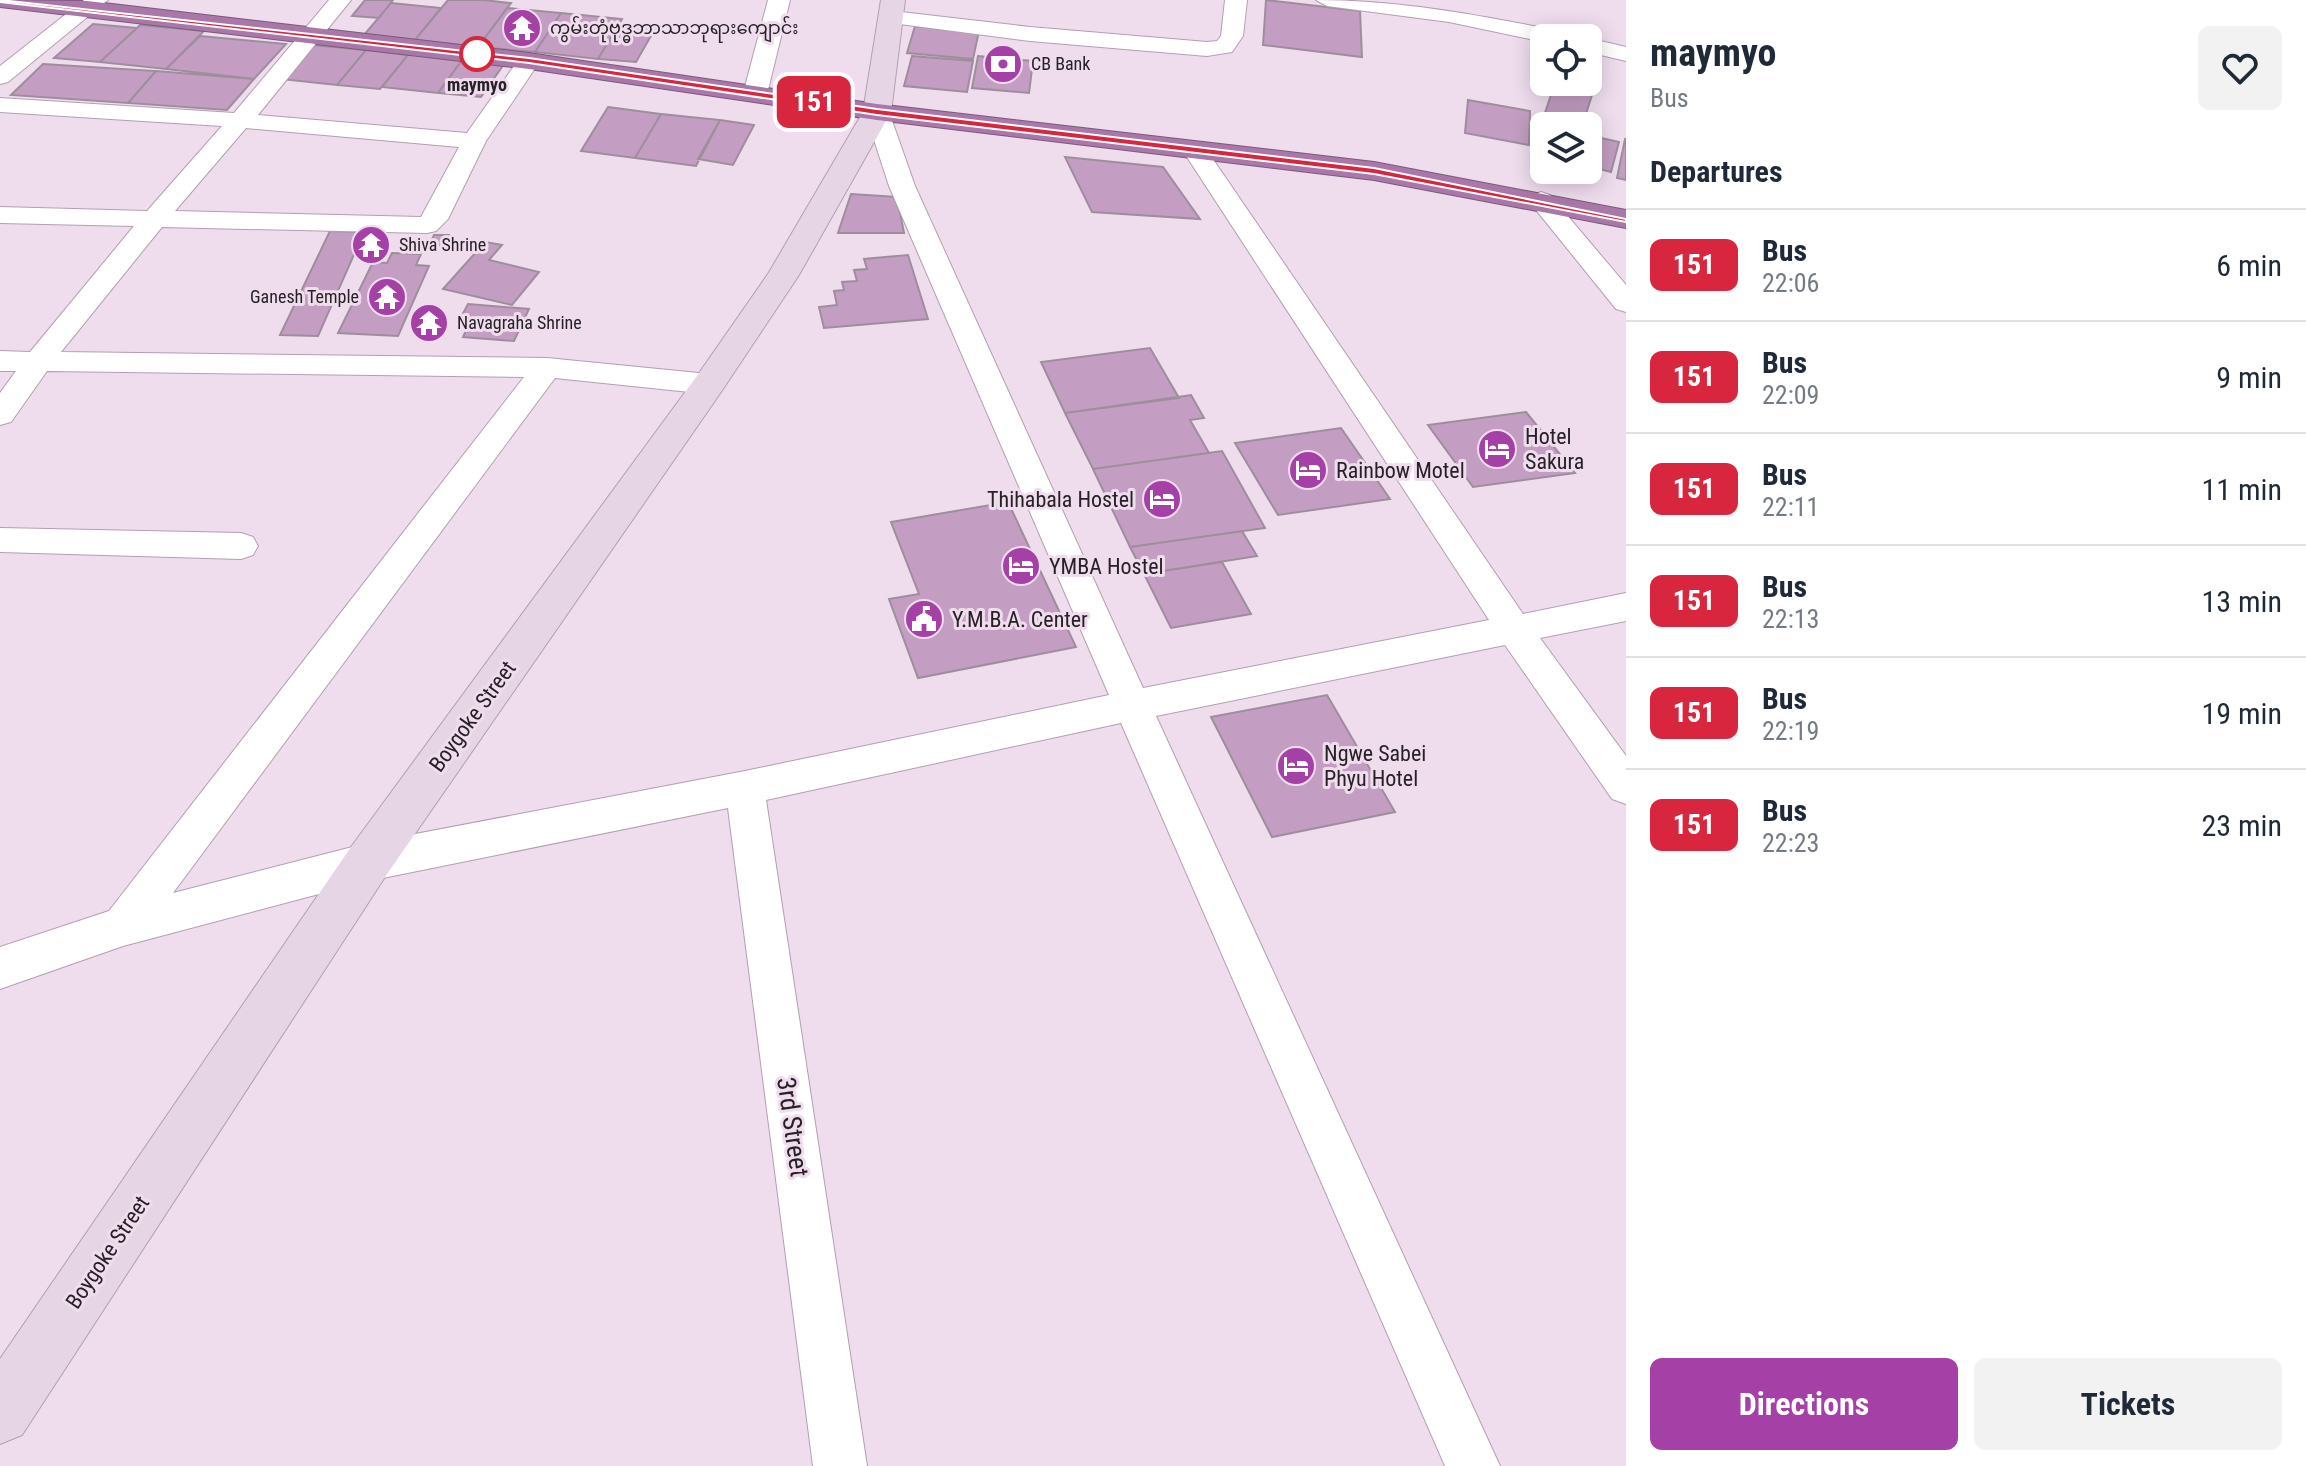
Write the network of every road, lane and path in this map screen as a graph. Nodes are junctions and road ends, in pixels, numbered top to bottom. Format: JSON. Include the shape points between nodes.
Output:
{"nodes":[{"id":1,"x":0,"y":0,"type":"edge"},
{"id":2,"x":340,"y":0,"type":"edge"},
{"id":3,"x":779,"y":0,"type":"edge"},
{"id":4,"x":1236,"y":0,"type":"edge"},
{"id":5,"x":1327,"y":0,"type":"edge"},
{"id":6,"x":92,"y":4,"type":"edge"},
{"id":7,"x":892,"y":9,"type":"edge"},
{"id":8,"x":1530,"y":32,"type":"edge"},
{"id":9,"x":313,"y":34,"type":"junction"},
{"id":10,"x":1602,"y":48,"type":"edge"},
{"id":11,"x":1626,"y":54,"type":"edge"},
{"id":12,"x":529,"y":61,"type":"junction"},
{"id":13,"x":0,"y":77,"type":"edge"},
{"id":14,"x":755,"y":94,"type":"junction"},
{"id":15,"x":0,"y":105,"type":"edge"},
{"id":16,"x":877,"y":112,"type":"junction"},
{"id":17,"x":238,"y":120,"type":"junction"},
{"id":18,"x":474,"y":141,"type":"junction"},
{"id":19,"x":1195,"y":151,"type":"junction"},
{"id":20,"x":1541,"y":200,"type":"junction"},
{"id":21,"x":0,"y":215,"type":"edge"},
{"id":22,"x":152,"y":218,"type":"junction"},
{"id":23,"x":1626,"y":219,"type":"edge"},
{"id":24,"x":1626,"y":303,"type":"edge"},
{"id":25,"x":0,"y":361,"type":"edge"},
{"id":26,"x":36,"y":362,"type":"junction"},
{"id":27,"x":547,"y":368,"type":"junction"},
{"id":28,"x":709,"y":384,"type":"junction"},
{"id":29,"x":0,"y":415,"type":"edge"},
{"id":30,"x":0,"y":540,"type":"edge"},
{"id":31,"x":241,"y":546,"type":"dead end"},
{"id":32,"x":1626,"y":607,"type":"edge"},
{"id":33,"x":1515,"y":631,"type":"junction"},
{"id":34,"x":1133,"y":705,"type":"junction"},
{"id":35,"x":1626,"y":787,"type":"edge"},
{"id":36,"x":745,"y":788,"type":"junction"},
{"id":37,"x":368,"y":862,"type":"junction"},
{"id":38,"x":123,"y":926,"type":"junction"},
{"id":39,"x":0,"y":968,"type":"edge"},
{"id":40,"x":0,"y":1413,"type":"edge"},
{"id":41,"x":840,"y":1466,"type":"edge"},
{"id":42,"x":1473,"y":1466,"type":"edge"}],
"edges":[{"from":1,"to":6,"type":"highway"},
{"from":2,"to":9,"type":"street"},
{"from":3,"to":14,"type":"street"},
{"from":4,"to":7,"type":"street","via":[[1232,36],[1224,47],[1207,49],[1030,34]]},
{"from":5,"to":8,"type":"street"},
{"from":6,"to":9,"type":"highway"},
{"from":6,"to":13,"type":"street"},
{"from":7,"to":16,"type":"street","name":"Boygoke Street"},
{"from":9,"to":12,"type":"highway"},
{"from":9,"to":17,"type":"street"},
{"from":10,"to":11,"type":"street"},
{"from":12,"to":14,"type":"highway"},
{"from":12,"to":18,"type":"street"},
{"from":14,"to":16,"type":"highway"},
{"from":15,"to":17,"type":"street"},
{"from":16,"to":19,"type":"highway"},
{"from":16,"to":28,"type":"street","name":"Boygoke Street","via":[[783,275]]},
{"from":16,"to":34,"type":"street","via":[[907,200]]},
{"from":17,"to":18,"type":"street"},
{"from":17,"to":22,"type":"street"},
{"from":18,"to":22,"type":"street","via":[[435,219],[427,225]]},
{"from":19,"to":20,"type":"highway","via":[[1374,171]]},
{"from":19,"to":33,"type":"street"},
{"from":20,"to":23,"type":"highway"},
{"from":20,"to":24,"type":"street"},
{"from":21,"to":22,"type":"street"},
{"from":22,"to":26,"type":"street"},
{"from":25,"to":26,"type":"street"},
{"from":26,"to":27,"type":"street"},
{"from":26,"to":29,"type":"street"},
{"from":27,"to":28,"type":"street"},
{"from":27,"to":38,"type":"street"},
{"from":28,"to":37,"type":"street","name":"Boygoke Street"},
{"from":30,"to":31,"type":"street"},
{"from":32,"to":33,"type":"street"},
{"from":33,"to":34,"type":"street"},
{"from":33,"to":35,"type":"street"},
{"from":34,"to":36,"type":"street"},
{"from":34,"to":42,"type":"street"},
{"from":36,"to":37,"type":"street"},
{"from":36,"to":41,"type":"street","name":"3rd Street"},
{"from":37,"to":38,"type":"street"},
{"from":37,"to":40,"type":"street","name":"Boygoke Street"},
{"from":38,"to":39,"type":"street"}]}
